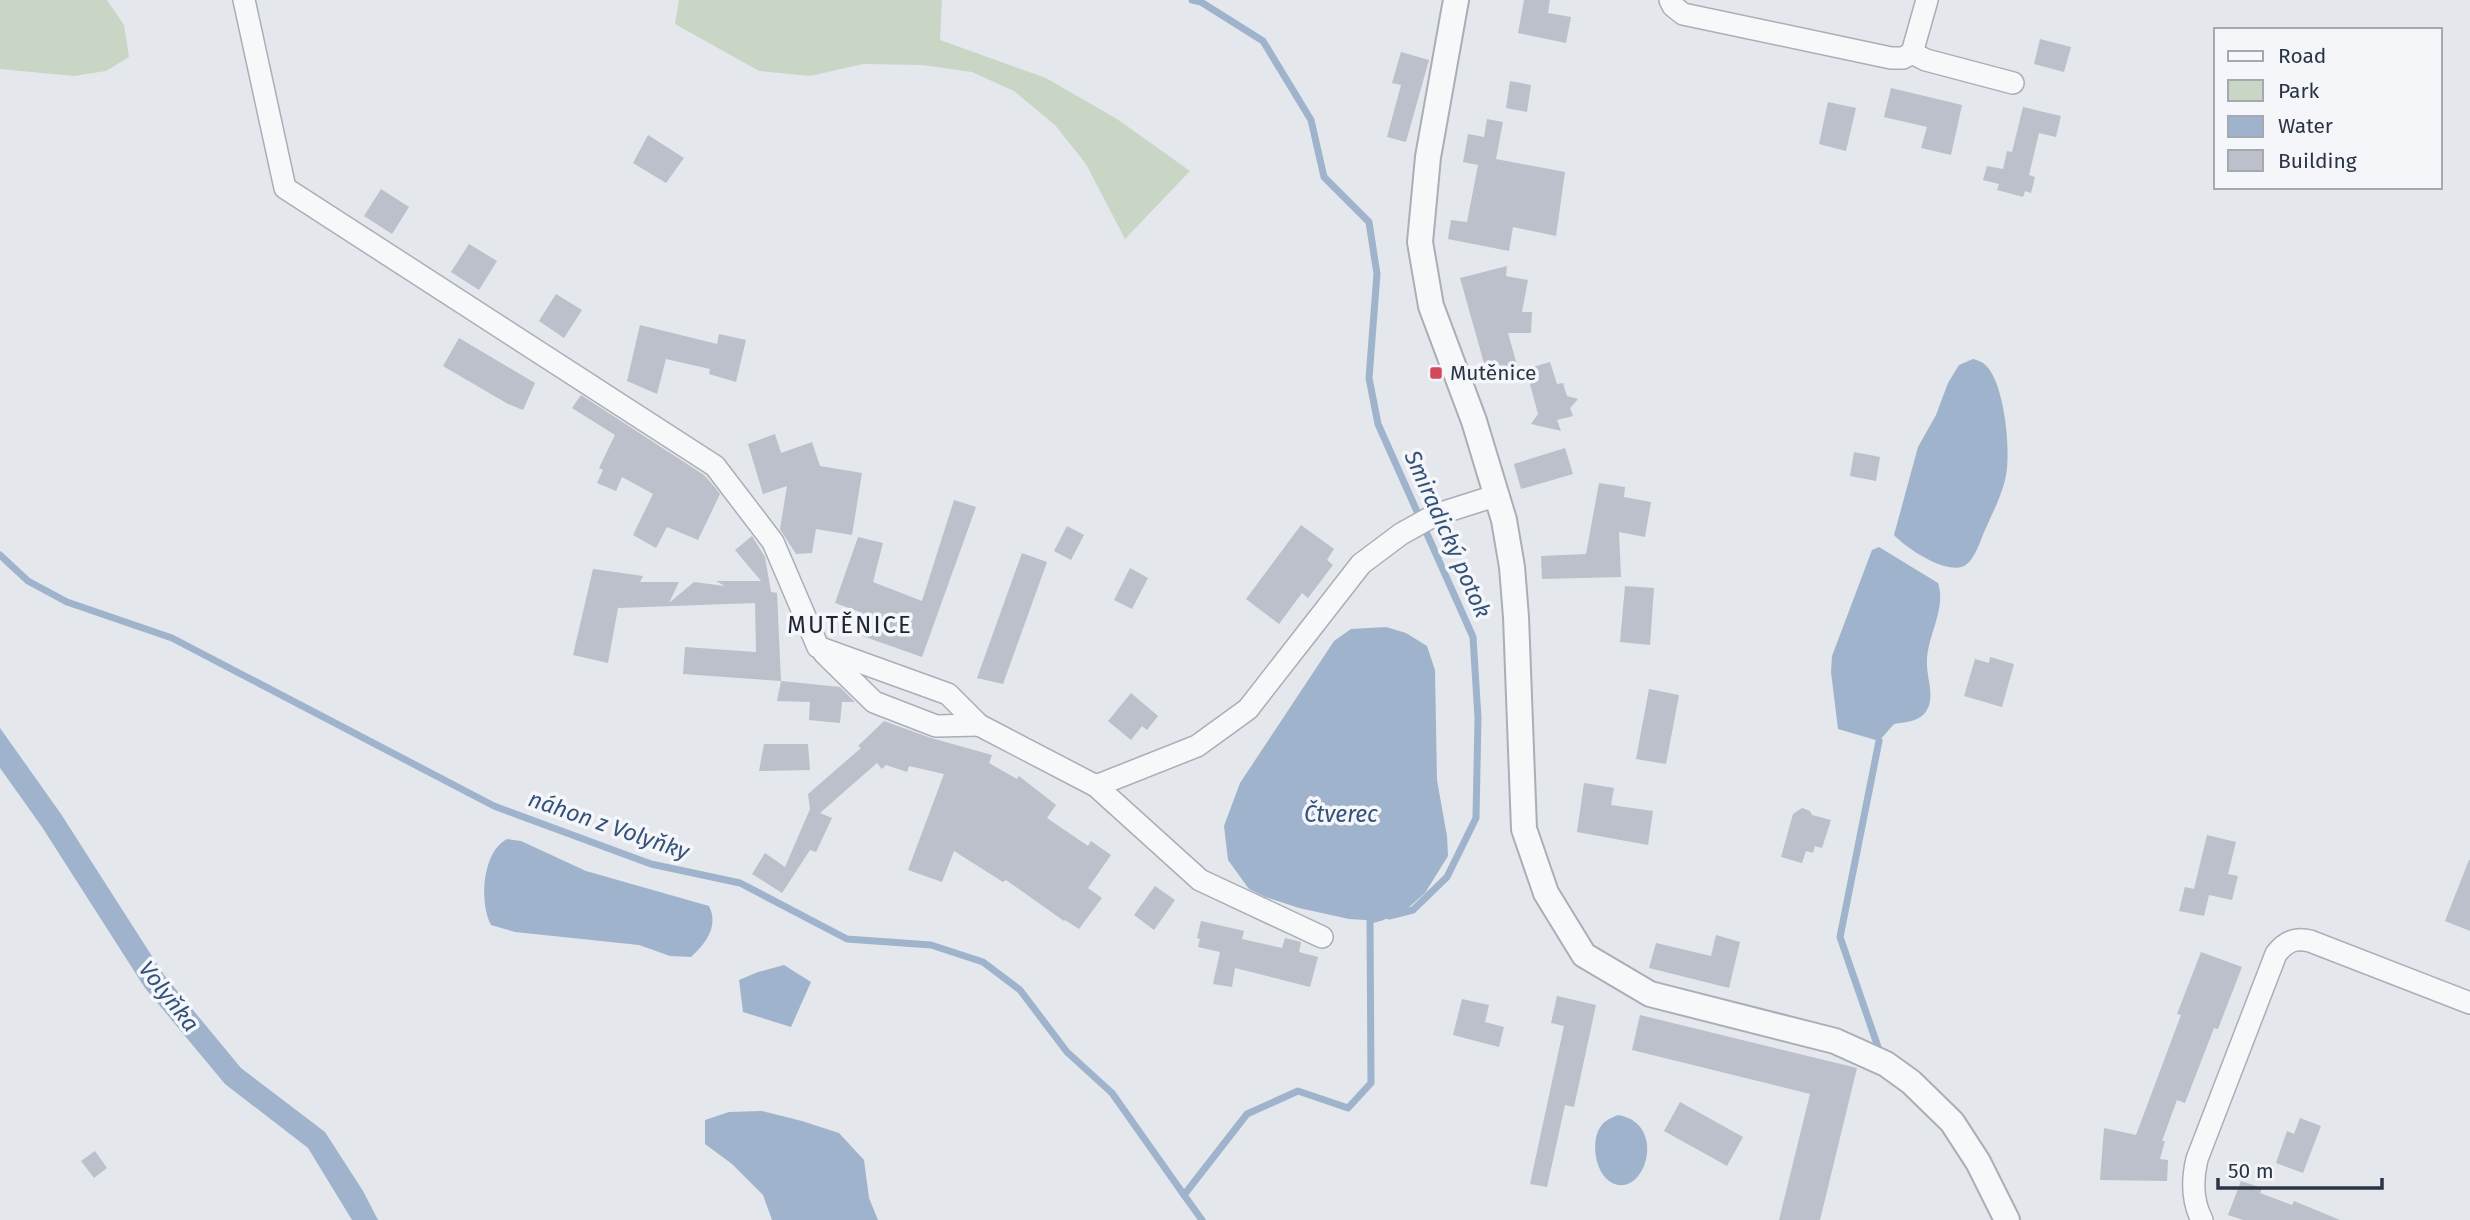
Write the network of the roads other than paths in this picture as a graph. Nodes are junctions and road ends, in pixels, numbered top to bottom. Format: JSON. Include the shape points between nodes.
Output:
{"nodes":[{"id":1,"x":244,"y":0,"type":"edge"},
{"id":2,"x":1456,"y":0,"type":"edge"},
{"id":3,"x":1670,"y":0,"type":"edge"},
{"id":4,"x":1927,"y":0,"type":"edge"},
{"id":5,"x":1912,"y":52,"type":"junction"},
{"id":6,"x":2014,"y":83,"type":"dead end"},
{"id":7,"x":1498,"y":495,"type":"junction"},
{"id":8,"x":818,"y":647,"type":"junction"},
{"id":9,"x":979,"y":725,"type":"junction"},
{"id":10,"x":1096,"y":786,"type":"junction"},
{"id":11,"x":1322,"y":936,"type":"dead end"},
{"id":12,"x":2470,"y":1003,"type":"edge"},
{"id":13,"x":2007,"y":1220,"type":"edge"},
{"id":14,"x":2202,"y":1220,"type":"edge"}],
"edges":[{"from":1,"to":8,"type":"street","via":[[285,188],[715,466],[773,542]]},
{"from":2,"to":7,"type":"street","via":[[1428,157],[1420,242],[1431,306]]},
{"from":3,"to":5,"type":"street","via":[[1683,14],[1891,58]]},
{"from":4,"to":5,"type":"street"},
{"from":5,"to":6,"type":"street","via":[[1926,60]]},
{"from":7,"to":10,"type":"street","via":[[1435,515],[1362,564],[1248,709],[1197,746]]},
{"from":7,"to":13,"type":"street","via":[[1513,580],[1524,829],[1546,893],[1584,955],[1650,994],[1835,1041],[1886,1064],[1952,1122]]},
{"from":8,"to":9,"type":"street","via":[[948,694]]},
{"from":8,"to":9,"type":"street","via":[[874,702],[936,726]]},
{"from":9,"to":10,"type":"street"},
{"from":10,"to":11,"type":"street","via":[[1199,880]]},
{"from":12,"to":14,"type":"street","via":[[2310,941],[2296,940],[2281,947],[2197,1159],[2193,1186]]}]}
